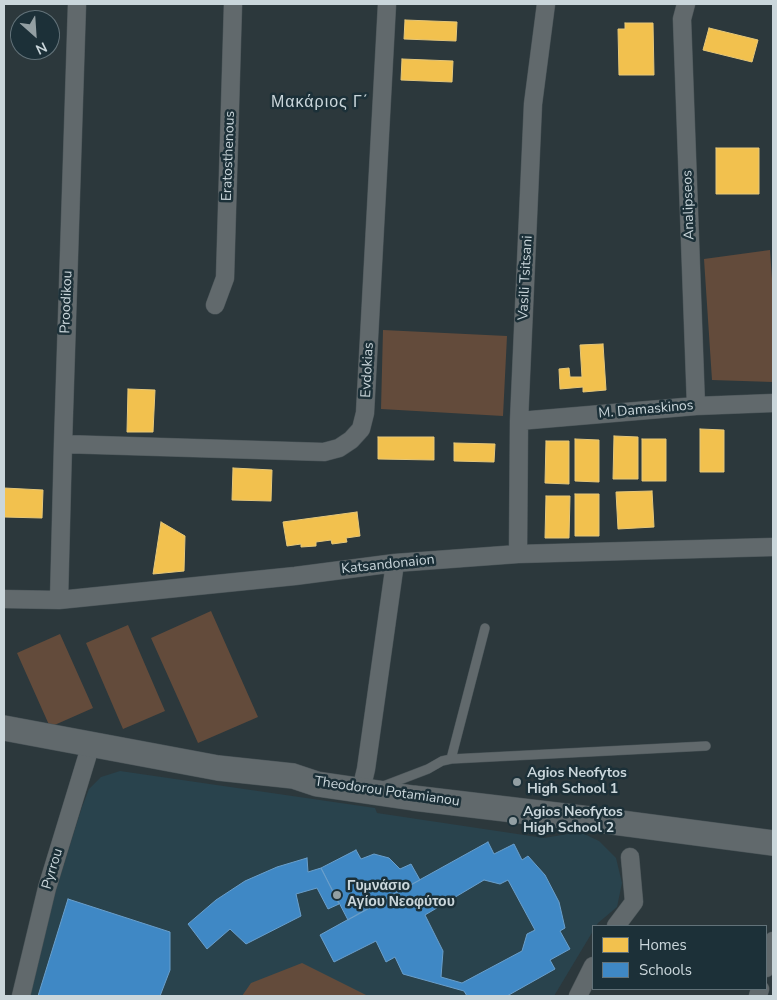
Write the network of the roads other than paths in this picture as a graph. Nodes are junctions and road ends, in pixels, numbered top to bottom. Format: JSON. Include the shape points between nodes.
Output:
{"nodes":[{"id":1,"x":77,"y":4,"type":"edge"},
{"id":2,"x":232,"y":4,"type":"edge"},
{"id":3,"x":387,"y":4,"type":"edge"},
{"id":4,"x":546,"y":4,"type":"edge"},
{"id":5,"x":686,"y":4,"type":"edge"},
{"id":6,"x":215,"y":306,"type":"dead end"},
{"id":7,"x":773,"y":403,"type":"edge"},
{"id":8,"x":696,"y":406,"type":"junction"},
{"id":9,"x":519,"y":421,"type":"junction"},
{"id":10,"x":62,"y":444,"type":"junction"},
{"id":11,"x":773,"y":547,"type":"edge"},
{"id":12,"x":518,"y":554,"type":"junction"},
{"id":13,"x":395,"y":563,"type":"junction"},
{"id":14,"x":4,"y":599,"type":"edge"},
{"id":15,"x":59,"y":600,"type":"junction"},
{"id":16,"x":484,"y":628,"type":"dead end"},
{"id":17,"x":4,"y":728,"type":"edge"},
{"id":18,"x":91,"y":744,"type":"junction"},
{"id":19,"x":706,"y":746,"type":"dead end"},
{"id":20,"x":451,"y":759,"type":"junction"},
{"id":21,"x":365,"y":790,"type":"junction"},
{"id":22,"x":773,"y":842,"type":"edge"},
{"id":23,"x":630,"y":857,"type":"dead end"},
{"id":24,"x":617,"y":925,"type":"edge"},
{"id":25,"x":773,"y":941,"type":"edge"},
{"id":26,"x":767,"y":964,"type":"edge"},
{"id":27,"x":592,"y":968,"type":"edge"},
{"id":28,"x":21,"y":996,"type":"edge"},
{"id":29,"x":578,"y":996,"type":"edge"}],
"edges":[{"from":1,"to":10,"type":"street","name":"Proodikou"},
{"from":2,"to":6,"type":"street","name":"Eratosthenous","via":[[225,278]]},
{"from":3,"to":10,"type":"street","name":"Evdokias","via":[[365,414],[361,429],[339,448],[324,452]]},
{"from":4,"to":9,"type":"street","name":"Vasili Tsitsani","via":[[533,104]]},
{"from":5,"to":8,"type":"street","name":"Analipseos","via":[[682,19]]},
{"from":7,"to":8,"type":"street","name":"M. Damaskinos"},
{"from":8,"to":9,"type":"street","name":"M. Damaskinos"},
{"from":9,"to":12,"type":"street","name":"Vasili Tsitsani"},
{"from":10,"to":15,"type":"street","name":"Proodikou"},
{"from":11,"to":12,"type":"street","name":"Katsandonaion"},
{"from":12,"to":13,"type":"street","name":"Katsandonaion"},
{"from":13,"to":15,"type":"street","name":"Katsandonaion"},
{"from":13,"to":21,"type":"street"},
{"from":14,"to":15,"type":"street","name":"Katsandonaion"},
{"from":16,"to":20,"type":"lane"},
{"from":17,"to":18,"type":"main road","name":"Theodorou Potamianou"},
{"from":18,"to":21,"type":"main road","name":"Theodorou Potamianou","via":[[218,768],[293,776],[317,784]]},
{"from":18,"to":28,"type":"street","name":"Pyrrou","via":[[47,888]]},
{"from":19,"to":20,"type":"lane"},
{"from":20,"to":21,"type":"lane"},
{"from":21,"to":22,"type":"main road","name":"Theodorou Potamianou"},
{"from":23,"to":24,"type":"street","via":[[634,902]]},
{"from":25,"to":26,"type":"street"},
{"from":27,"to":29,"type":"street"}]}
